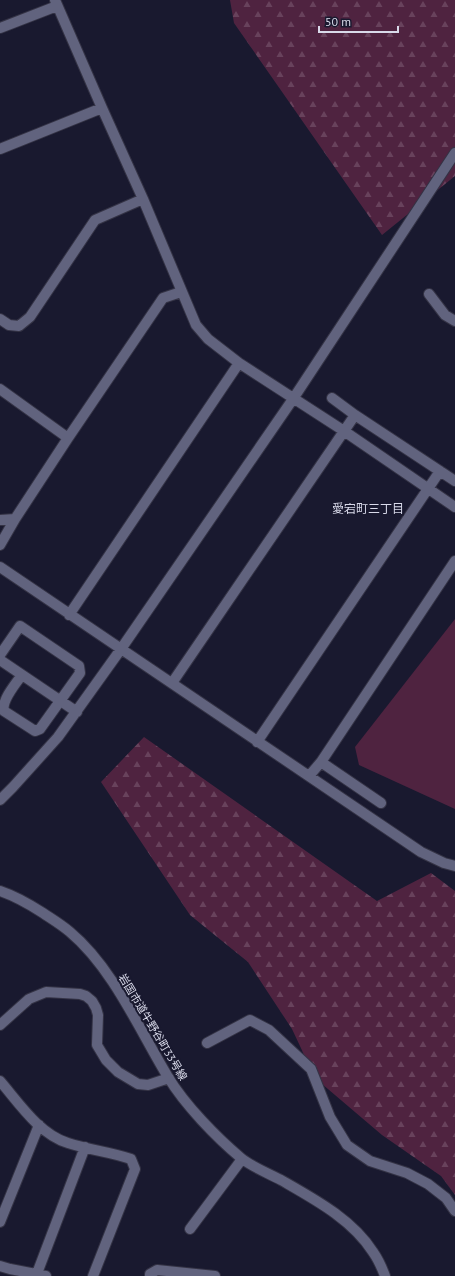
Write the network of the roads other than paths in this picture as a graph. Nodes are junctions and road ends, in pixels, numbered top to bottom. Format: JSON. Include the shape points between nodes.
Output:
{"nodes":[{"id":1,"x":56,"y":3,"type":"edge"},
{"id":2,"x":0,"y":28,"type":"edge"},
{"id":3,"x":102,"y":108,"type":"junction"},
{"id":4,"x":0,"y":149,"type":"edge"},
{"id":5,"x":455,"y":153,"type":"edge"},
{"id":6,"x":143,"y":199,"type":"junction"},
{"id":7,"x":181,"y":292,"type":"junction"},
{"id":8,"x":429,"y":294,"type":"dead end"},
{"id":9,"x":0,"y":319,"type":"edge"},
{"id":10,"x":455,"y":321,"type":"edge"},
{"id":11,"x":239,"y":363,"type":"junction"},
{"id":12,"x":0,"y":389,"type":"edge"},
{"id":13,"x":332,"y":398,"type":"dead end"},
{"id":14,"x":293,"y":399,"type":"junction"},
{"id":15,"x":355,"y":415,"type":"junction"},
{"id":16,"x":344,"y":431,"type":"junction"},
{"id":17,"x":68,"y":438,"type":"junction"},
{"id":18,"x":440,"y":471,"type":"junction"},
{"id":19,"x":455,"y":481,"type":"edge"},
{"id":20,"x":429,"y":490,"type":"junction"},
{"id":21,"x":455,"y":507,"type":"edge"},
{"id":22,"x":16,"y":519,"type":"junction"},
{"id":23,"x":0,"y":520,"type":"edge"},
{"id":24,"x":0,"y":545,"type":"edge"},
{"id":25,"x":455,"y":561,"type":"edge"},
{"id":26,"x":0,"y":567,"type":"edge"},
{"id":27,"x":69,"y":615,"type":"junction"},
{"id":28,"x":121,"y":649,"type":"junction"},
{"id":29,"x":0,"y":655,"type":"edge"},
{"id":30,"x":0,"y":660,"type":"edge"},
{"id":31,"x":22,"y":675,"type":"junction"},
{"id":32,"x":172,"y":683,"type":"junction"},
{"id":33,"x":60,"y":700,"type":"junction"},
{"id":34,"x":77,"y":712,"type":"junction"},
{"id":35,"x":257,"y":742,"type":"junction"},
{"id":36,"x":321,"y":762,"type":"junction"},
{"id":37,"x":309,"y":776,"type":"junction"},
{"id":38,"x":0,"y":800,"type":"edge"},
{"id":39,"x":381,"y":804,"type":"dead end"},
{"id":40,"x":455,"y":866,"type":"edge"},
{"id":41,"x":0,"y":891,"type":"edge"},
{"id":42,"x":0,"y":1025,"type":"edge"},
{"id":43,"x":207,"y":1043,"type":"dead end"},
{"id":44,"x":169,"y":1078,"type":"junction"},
{"id":45,"x":0,"y":1081,"type":"edge"},
{"id":46,"x":39,"y":1125,"type":"junction"},
{"id":47,"x":85,"y":1147,"type":"junction"},
{"id":48,"x":242,"y":1159,"type":"junction"},
{"id":49,"x":455,"y":1211,"type":"edge"},
{"id":50,"x":0,"y":1222,"type":"edge"},
{"id":51,"x":190,"y":1230,"type":"dead end"},
{"id":52,"x":0,"y":1266,"type":"edge"},
{"id":53,"x":39,"y":1275,"type":"edge"},
{"id":54,"x":93,"y":1276,"type":"edge"},
{"id":55,"x":150,"y":1276,"type":"edge"},
{"id":56,"x":215,"y":1276,"type":"edge"},
{"id":57,"x":385,"y":1276,"type":"edge"}],
"edges":[{"from":1,"to":2,"type":"street"},
{"from":1,"to":3,"type":"street"},
{"from":3,"to":4,"type":"street"},
{"from":3,"to":6,"type":"street"},
{"from":5,"to":14,"type":"street"},
{"from":6,"to":7,"type":"street"},
{"from":6,"to":9,"type":"street","via":[[95,220],[30,318],[19,326],[9,325]]},
{"from":7,"to":11,"type":"street","via":[[196,325],[208,339]]},
{"from":7,"to":17,"type":"street","via":[[163,298]]},
{"from":8,"to":10,"type":"street","via":[[445,315]]},
{"from":11,"to":14,"type":"street"},
{"from":11,"to":27,"type":"street"},
{"from":12,"to":17,"type":"street"},
{"from":13,"to":15,"type":"street"},
{"from":14,"to":16,"type":"street"},
{"from":14,"to":28,"type":"street"},
{"from":15,"to":16,"type":"street"},
{"from":15,"to":18,"type":"street"},
{"from":16,"to":20,"type":"street"},
{"from":16,"to":32,"type":"street"},
{"from":17,"to":22,"type":"street"},
{"from":18,"to":19,"type":"street"},
{"from":18,"to":20,"type":"street"},
{"from":20,"to":21,"type":"street"},
{"from":20,"to":35,"type":"street"},
{"from":22,"to":23,"type":"street"},
{"from":22,"to":24,"type":"street"},
{"from":25,"to":36,"type":"street"},
{"from":26,"to":27,"type":"street"},
{"from":27,"to":28,"type":"street"},
{"from":28,"to":32,"type":"street"},
{"from":28,"to":34,"type":"street"},
{"from":29,"to":33,"type":"street","via":[[20,626],[79,666],[80,673]]},
{"from":30,"to":31,"type":"street"},
{"from":31,"to":33,"type":"street"},
{"from":31,"to":33,"type":"street","via":[[4,702],[4,711],[36,731]]},
{"from":32,"to":35,"type":"street"},
{"from":33,"to":34,"type":"street"},
{"from":34,"to":38,"type":"street","via":[[58,737]]},
{"from":35,"to":37,"type":"street"},
{"from":36,"to":37,"type":"street"},
{"from":36,"to":39,"type":"street"},
{"from":37,"to":40,"type":"street","via":[[421,852]]},
{"from":41,"to":44,"type":"street","name":"岩国市道牛野谷町33号線","via":[[31,905],[71,933],[87,949],[140,1025]]},
{"from":42,"to":44,"type":"street","via":[[29,999],[46,992],[80,994],[92,1001],[96,1008],[97,1045],[106,1060],[118,1072],[138,1084],[148,1085]]},
{"from":43,"to":49,"type":"street","via":[[250,1020],[269,1030],[311,1069],[330,1117],[347,1145],[370,1161],[406,1173],[428,1184],[446,1198]]},
{"from":44,"to":48,"type":"street","name":"岩国市道牛野谷町33号線","via":[[188,1104]]},
{"from":45,"to":46,"type":"street"},
{"from":46,"to":47,"type":"street","via":[[67,1143]]},
{"from":46,"to":50,"type":"street"},
{"from":47,"to":53,"type":"street"},
{"from":47,"to":54,"type":"street","via":[[131,1159],[135,1169]]},
{"from":48,"to":51,"type":"street"},
{"from":48,"to":57,"type":"street","name":"岩国市道牛野谷町33号線","via":[[338,1215],[355,1229],[374,1252]]},
{"from":52,"to":53,"type":"street"},
{"from":55,"to":56,"type":"street","via":[[157,1270]]}]}
